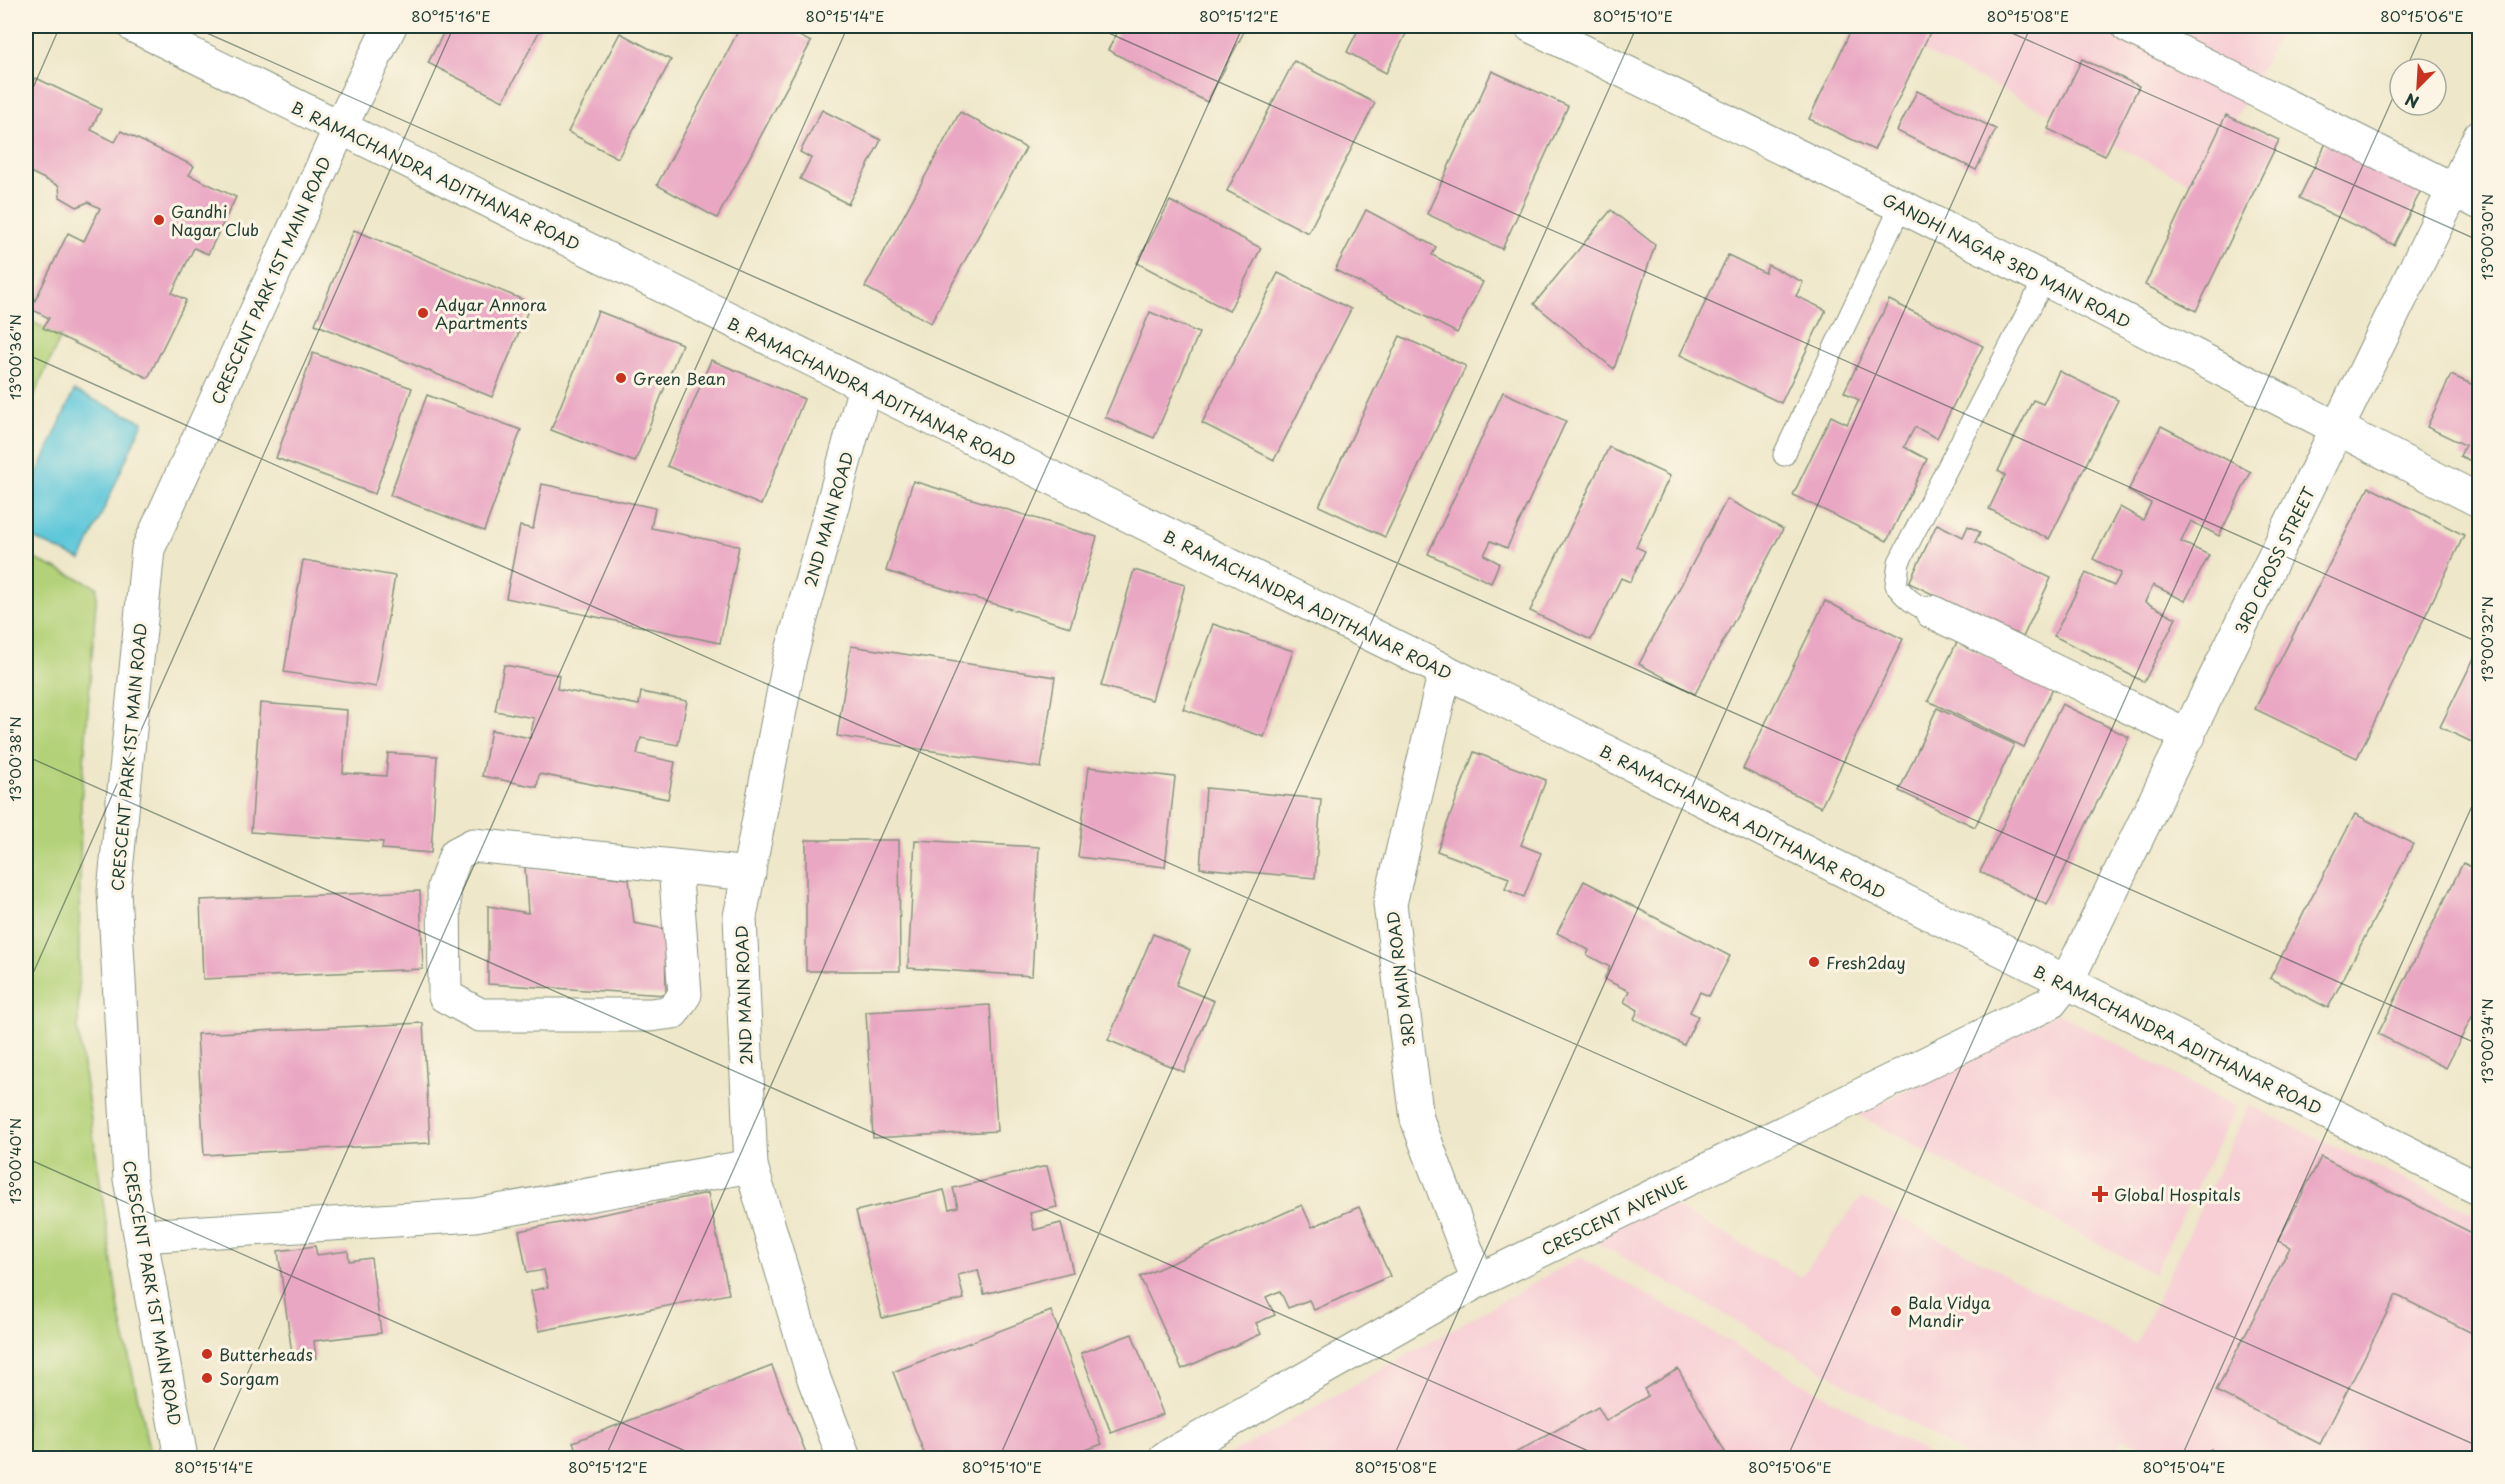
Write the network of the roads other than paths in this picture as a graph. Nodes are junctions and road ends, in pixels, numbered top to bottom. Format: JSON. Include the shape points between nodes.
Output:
{"nodes":[{"id":1,"x":134,"y":26,"type":"edge"},
{"id":2,"x":390,"y":26,"type":"edge"},
{"id":3,"x":1531,"y":26,"type":"edge"},
{"id":4,"x":2128,"y":26,"type":"edge"},
{"id":5,"x":340,"y":128,"type":"junction"},
{"id":6,"x":2480,"y":136,"type":"edge"},
{"id":7,"x":2466,"y":196,"type":"edge"},
{"id":8,"x":1900,"y":206,"type":"junction"},
{"id":9,"x":2044,"y":280,"type":"junction"},
{"id":10,"x":865,"y":387,"type":"junction"},
{"id":11,"x":2339,"y":427,"type":"junction"},
{"id":12,"x":1784,"y":455,"type":"dead end"},
{"id":13,"x":2480,"y":501,"type":"edge"},
{"id":14,"x":1932,"y":612,"type":"joint"},
{"id":15,"x":1445,"y":671,"type":"junction"},
{"id":16,"x":2189,"y":736,"type":"junction"},
{"id":17,"x":675,"y":867,"type":"junction"},
{"id":18,"x":749,"y":874,"type":"junction"},
{"id":19,"x":2066,"y":983,"type":"junction"},
{"id":20,"x":751,"y":1166,"type":"junction"},
{"id":21,"x":2480,"y":1189,"type":"edge"},
{"id":22,"x":141,"y":1236,"type":"junction"},
{"id":23,"x":1478,"y":1281,"type":"junction"},
{"id":24,"x":181,"y":1458,"type":"edge"},
{"id":25,"x":844,"y":1458,"type":"edge"},
{"id":26,"x":1165,"y":1458,"type":"edge"}],
"edges":[{"from":1,"to":5,"type":"street","name":"B. RAMACHANDRA ADITHANAR ROAD"},
{"from":2,"to":5,"type":"street","name":"CRESCENT PARK 1ST MAIN ROAD"},
{"from":3,"to":8,"type":"street","name":"GANDHI NAGAR 3RD MAIN ROAD"},
{"from":4,"to":7,"type":"street"},
{"from":5,"to":10,"type":"street","name":"B. RAMACHANDRA ADITHANAR ROAD"},
{"from":5,"to":22,"type":"street","name":"CRESCENT PARK 1ST MAIN ROAD","via":[[148,549],[114,891],[130,1179]]},
{"from":6,"to":7,"type":"street","name":"3RD CROSS STREET"},
{"from":7,"to":11,"type":"street","name":"3RD CROSS STREET"},
{"from":8,"to":9,"type":"street","name":"GANDHI NAGAR 3RD MAIN ROAD"},
{"from":8,"to":12,"type":"lane"},
{"from":9,"to":11,"type":"street","name":"GANDHI NAGAR 3RD MAIN ROAD"},
{"from":9,"to":14,"type":"lane","via":[[1899,562],[1896,585],[1904,597]]},
{"from":10,"to":15,"type":"street","name":"B. RAMACHANDRA ADITHANAR ROAD"},
{"from":10,"to":18,"type":"street","name":"2ND MAIN ROAD","via":[[790,658]]},
{"from":11,"to":13,"type":"street","name":"GANDHI NAGAR 3RD MAIN ROAD"},
{"from":11,"to":16,"type":"street","name":"3RD CROSS STREET"},
{"from":14,"to":16,"type":"street"},
{"from":15,"to":19,"type":"street","name":"B. RAMACHANDRA ADITHANAR ROAD"},
{"from":15,"to":23,"type":"street","name":"3RD MAIN ROAD","via":[[1390,904],[1417,1119]]},
{"from":16,"to":19,"type":"street","name":"3RD CROSS STREET"},
{"from":17,"to":17,"type":"street","via":[[473,845],[456,854],[444,887],[445,996],[480,1015],[672,1012],[685,994]]},
{"from":17,"to":18,"type":"street"},
{"from":18,"to":20,"type":"street","name":"2ND MAIN ROAD","via":[[740,917]]},
{"from":19,"to":21,"type":"street","name":"B. RAMACHANDRA ADITHANAR ROAD"},
{"from":19,"to":23,"type":"street","name":"CRESCENT AVENUE","via":[[2050,1003],[2032,1014]]},
{"from":20,"to":22,"type":"street","via":[[475,1215]]},
{"from":20,"to":25,"type":"street","name":"2ND MAIN ROAD","via":[[814,1379]]},
{"from":22,"to":24,"type":"street","name":"CRESCENT PARK 1ST MAIN ROAD"},
{"from":23,"to":26,"type":"street","name":"CRESCENT AVENUE"}]}
